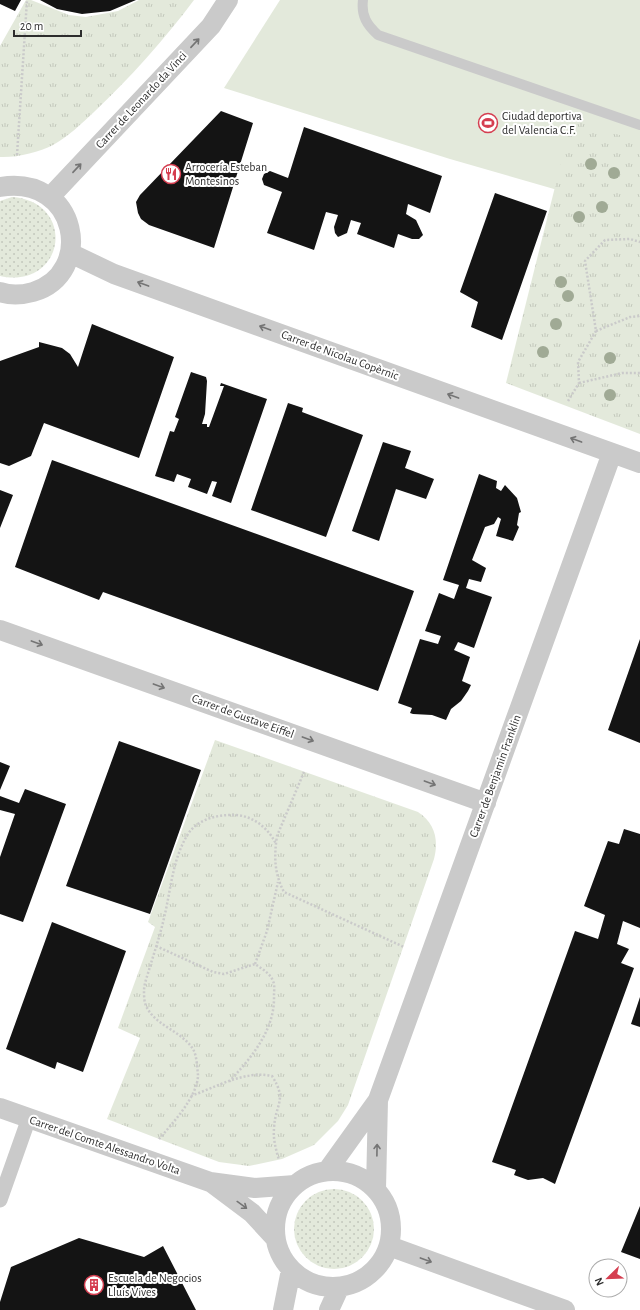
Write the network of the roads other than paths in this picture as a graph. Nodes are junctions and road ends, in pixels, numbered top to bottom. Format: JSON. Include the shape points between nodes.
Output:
{"nodes":[{"id":1,"x":228,"y":0,"type":"edge"},
{"id":2,"x":363,"y":0,"type":"edge"},
{"id":3,"x":640,"y":125,"type":"edge"},
{"id":4,"x":0,"y":187,"type":"edge"},
{"id":5,"x":50,"y":197,"type":"junction"},
{"id":6,"x":70,"y":253,"type":"junction"},
{"id":7,"x":0,"y":292,"type":"edge"},
{"id":8,"x":612,"y":453,"type":"junction"},
{"id":9,"x":640,"y":463,"type":"edge"},
{"id":10,"x":0,"y":630,"type":"edge"},
{"id":11,"x":486,"y":803,"type":"junction"},
{"id":12,"x":378,"y":1100,"type":"junction"},
{"id":13,"x":0,"y":1108,"type":"edge"},
{"id":14,"x":29,"y":1118,"type":"junction"},
{"id":15,"x":327,"y":1170,"type":"junction"},
{"id":16,"x":210,"y":1182,"type":"junction"},
{"id":17,"x":295,"y":1185,"type":"junction"},
{"id":18,"x":376,"y":1189,"type":"junction"},
{"id":19,"x":0,"y":1200,"type":"edge"},
{"id":20,"x":275,"y":1238,"type":"junction"},
{"id":21,"x":389,"y":1246,"type":"junction"},
{"id":22,"x":291,"y":1270,"type":"junction"},
{"id":23,"x":339,"y":1288,"type":"junction"},
{"id":24,"x":283,"y":1310,"type":"edge"},
{"id":25,"x":329,"y":1310,"type":"edge"},
{"id":26,"x":565,"y":1310,"type":"edge"}],
"edges":[{"from":5,"to":1,"type":"street","name":"Carrer de Leonardo da Vinci","one_way":true,"via":[[211,26]]},
{"from":2,"to":3,"type":"lane","via":[[362,10],[367,25],[378,35]]},
{"from":4,"to":5,"type":"street","via":[[16,184],[34,188]]},
{"from":5,"to":6,"type":"street","via":[[61,208],[68,222],[71,237]]},
{"from":6,"to":7,"type":"street","via":[[64,268],[53,281],[40,290],[23,295]]},
{"from":8,"to":6,"type":"street","name":"Carrer de Nicolau Copèrnic","one_way":true,"via":[[114,274]]},
{"from":8,"to":9,"type":"street","name":"Carrer de Nicolau Copèrnic"},
{"from":8,"to":11,"type":"street","name":"Carrer de Benjamin Franklin"},
{"from":10,"to":11,"type":"street","name":"Carrer de Gustave Eiffel","one_way":true},
{"from":11,"to":12,"type":"street","name":"Carrer de Benjamin Franklin"},
{"from":12,"to":15,"type":"street","name":"Carrer de Benjamin Franklin"},
{"from":18,"to":12,"type":"street","name":"Carrer de Benjamin Franklin","one_way":true},
{"from":13,"to":14,"type":"street","name":"Carrer del Comte Alessandro Volta"},
{"from":14,"to":16,"type":"street","name":"Carrer del Comte Alessandro Volta"},
{"from":14,"to":19,"type":"street"},
{"from":15,"to":17,"type":"street","via":[[310,1175]]},
{"from":15,"to":18,"type":"street","via":[[345,1172],[362,1178]]},
{"from":16,"to":17,"type":"street","name":"Carrer del Comte Alessandro Volta","via":[[255,1188]]},
{"from":16,"to":20,"type":"street","name":"Carrer del Comte Alessandro Volta","one_way":true,"via":[[252,1213]]},
{"from":17,"to":20,"type":"street","via":[[282,1200],[276,1218]]},
{"from":18,"to":21,"type":"street","via":[[385,1202],[390,1216],[392,1231]]},
{"from":20,"to":22,"type":"street","via":[[281,1255]]},
{"from":21,"to":23,"type":"street","via":[[382,1262],[370,1275]]},
{"from":21,"to":26,"type":"street","one_way":true},
{"from":22,"to":23,"type":"street","via":[[305,1281],[322,1287]]},
{"from":22,"to":24,"type":"street"},
{"from":23,"to":25,"type":"street"}]}
